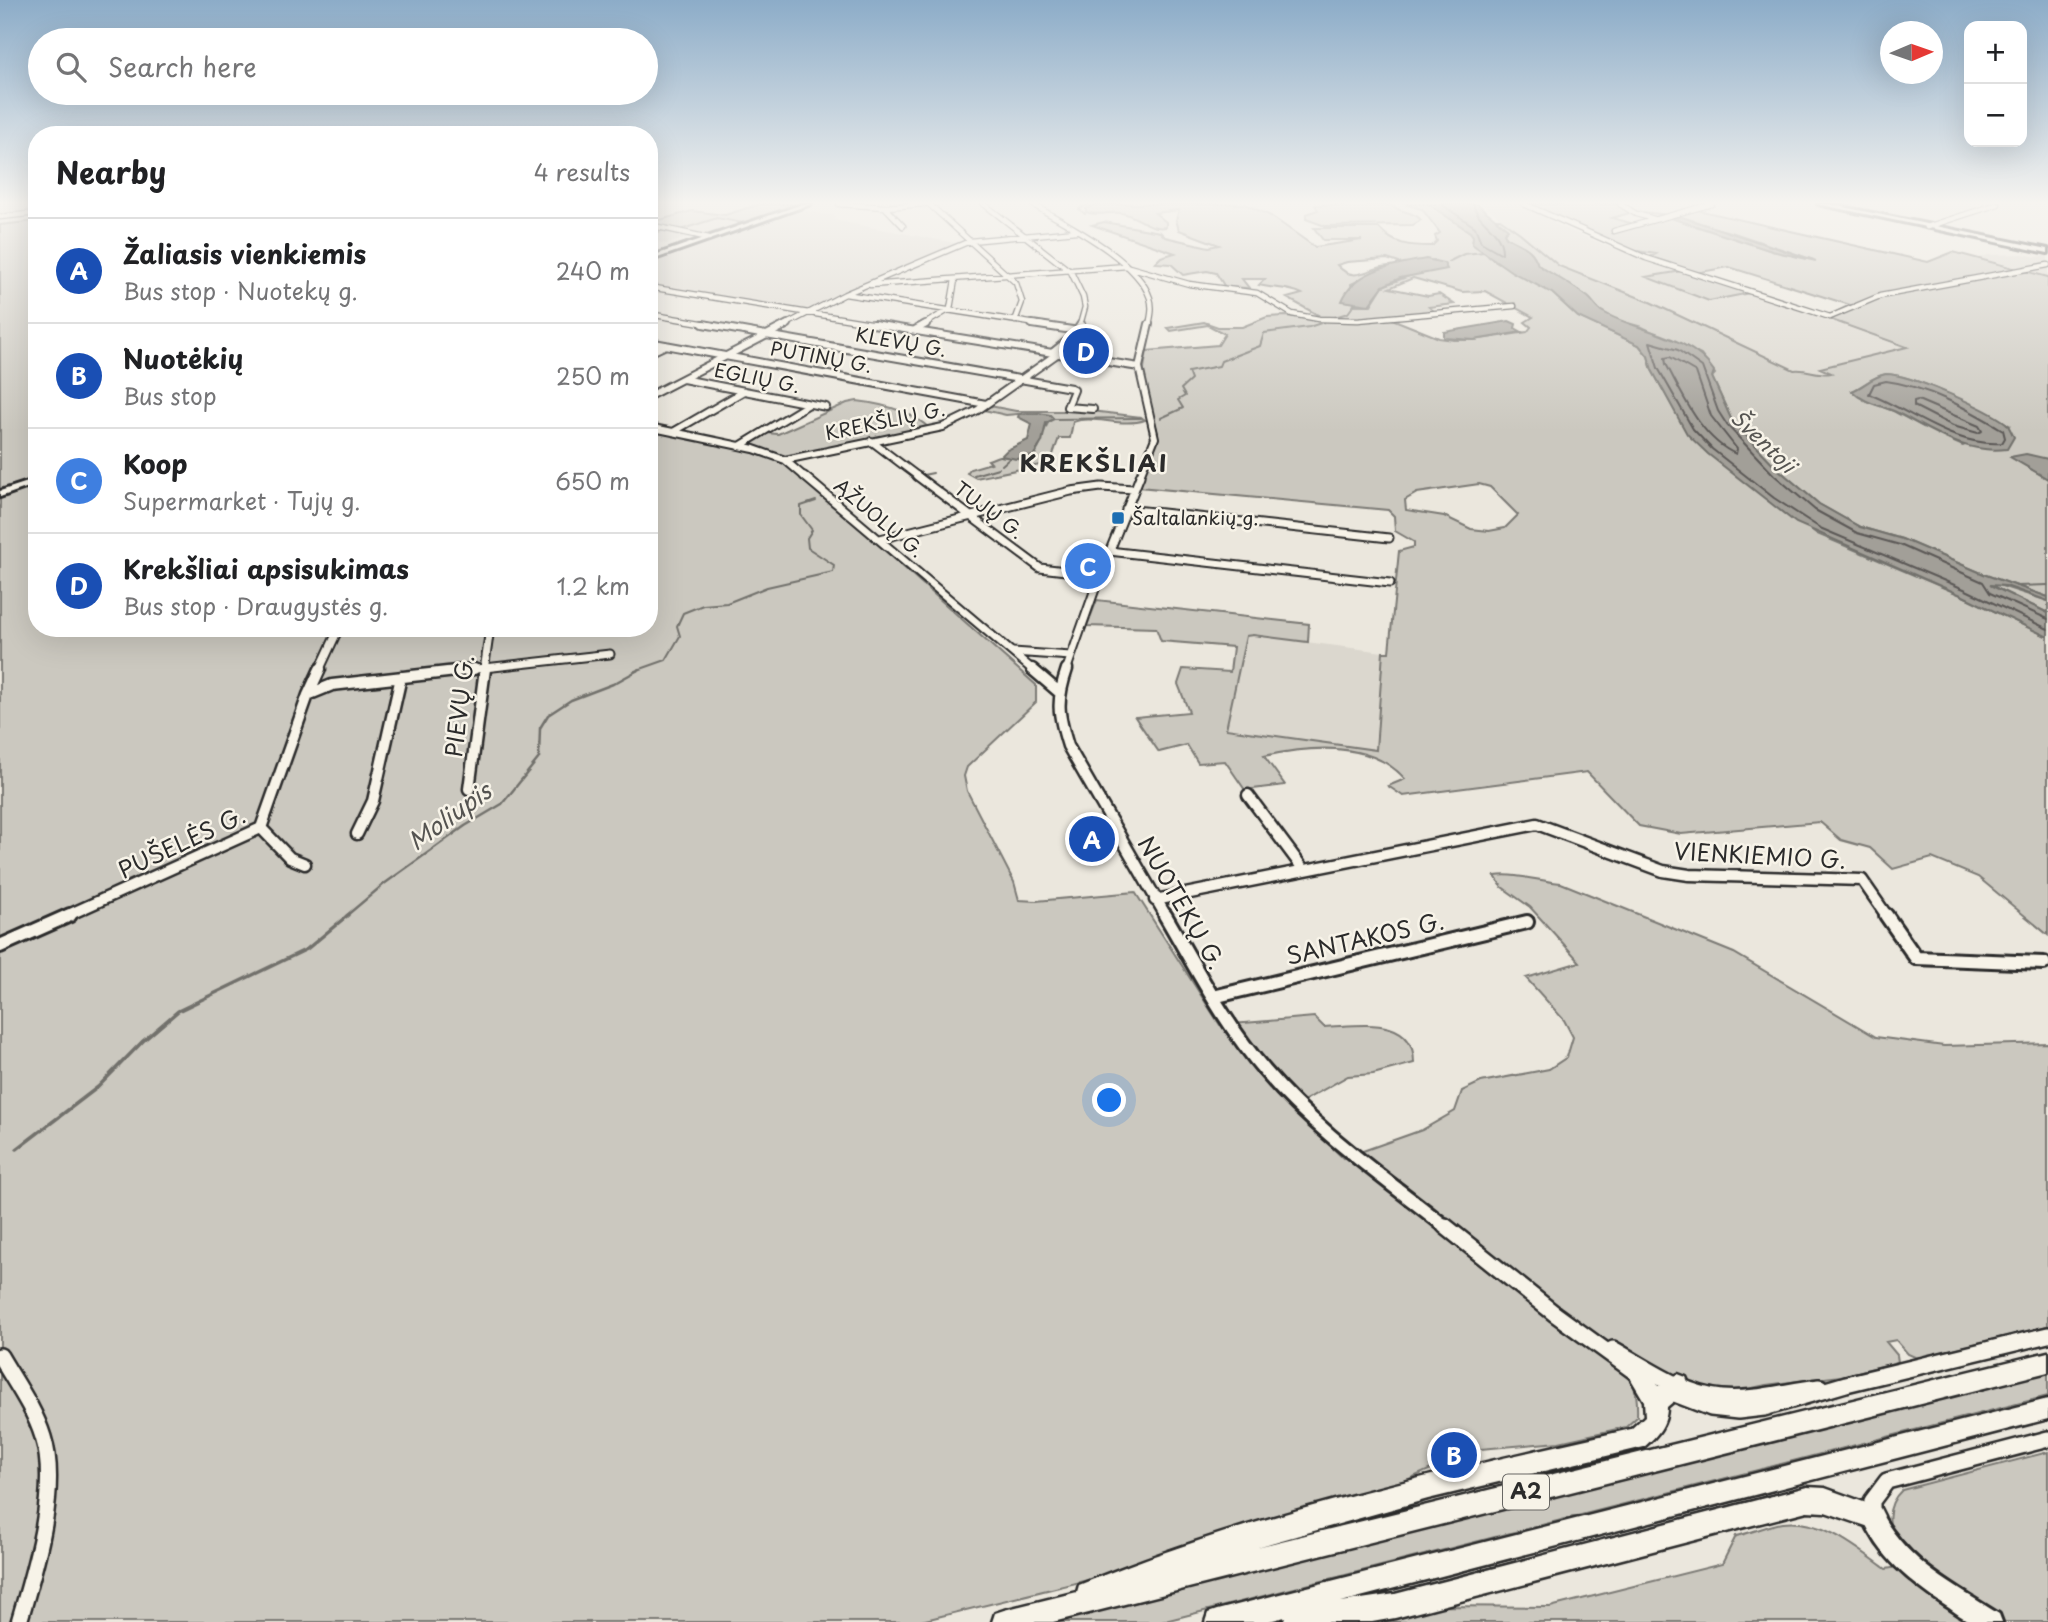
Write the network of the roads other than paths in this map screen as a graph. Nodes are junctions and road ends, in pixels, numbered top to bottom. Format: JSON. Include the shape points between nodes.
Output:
{"nodes":[{"id":1,"x":878,"y":280,"type":"edge"},
{"id":2,"x":955,"y":280,"type":"junction"},
{"id":3,"x":959,"y":280,"type":"edge"},
{"id":4,"x":1014,"y":280,"type":"edge"},
{"id":5,"x":1074,"y":280,"type":"edge"},
{"id":6,"x":1138,"y":280,"type":"edge"},
{"id":7,"x":1174,"y":280,"type":"edge"},
{"id":8,"x":1714,"y":280,"type":"edge"},
{"id":9,"x":1968,"y":280,"type":"edge"},
{"id":10,"x":863,"y":286,"type":"junction"},
{"id":11,"x":658,"y":288,"type":"edge"},
{"id":12,"x":845,"y":294,"type":"junction"},
{"id":13,"x":1514,"y":306,"type":"dead end"},
{"id":14,"x":949,"y":310,"type":"junction"},
{"id":15,"x":808,"y":313,"type":"junction"},
{"id":16,"x":658,"y":316,"type":"edge"},
{"id":17,"x":1015,"y":321,"type":"junction"},
{"id":18,"x":915,"y":330,"type":"junction"},
{"id":19,"x":1079,"y":331,"type":"junction"},
{"id":20,"x":768,"y":335,"type":"junction"},
{"id":21,"x":658,"y":344,"type":"edge"},
{"id":22,"x":666,"y":345,"type":"junction"},
{"id":23,"x":658,"y":349,"type":"edge"},
{"id":24,"x":1054,"y":354,"type":"junction"},
{"id":25,"x":726,"y":356,"type":"junction"},
{"id":26,"x":1139,"y":367,"type":"junction"},
{"id":27,"x":682,"y":379,"type":"junction"},
{"id":28,"x":1023,"y":379,"type":"junction"},
{"id":29,"x":658,"y":391,"type":"edge"},
{"id":30,"x":744,"y":391,"type":"junction"},
{"id":31,"x":810,"y":404,"type":"junction"},
{"id":32,"x":986,"y":404,"type":"junction"},
{"id":33,"x":826,"y":407,"type":"dead end"},
{"id":34,"x":1093,"y":409,"type":"dead end"},
{"id":35,"x":659,"y":429,"type":"edge"},
{"id":36,"x":673,"y":432,"type":"junction"},
{"id":37,"x":871,"y":441,"type":"junction"},
{"id":38,"x":740,"y":446,"type":"junction"},
{"id":39,"x":785,"y":460,"type":"junction"},
{"id":40,"x":28,"y":484,"type":"edge"},
{"id":41,"x":1134,"y":489,"type":"junction"},
{"id":42,"x":0,"y":494,"type":"edge"},
{"id":43,"x":1126,"y":509,"type":"junction"},
{"id":44,"x":971,"y":517,"type":"junction"},
{"id":45,"x":1389,"y":538,"type":"dead end"},
{"id":46,"x":880,"y":540,"type":"junction"},
{"id":47,"x":1109,"y":551,"type":"junction"},
{"id":48,"x":1100,"y":575,"type":"junction"},
{"id":49,"x":1390,"y":583,"type":"dead end"},
{"id":50,"x":335,"y":637,"type":"edge"},
{"id":51,"x":489,"y":637,"type":"edge"},
{"id":52,"x":1012,"y":652,"type":"junction"},
{"id":53,"x":610,"y":654,"type":"dead end"},
{"id":54,"x":1071,"y":656,"type":"junction"},
{"id":55,"x":484,"y":669,"type":"junction"},
{"id":56,"x":401,"y":677,"type":"junction"},
{"id":57,"x":1059,"y":692,"type":"junction"},
{"id":58,"x":308,"y":695,"type":"junction"},
{"id":59,"x":469,"y":789,"type":"dead end"},
{"id":60,"x":1248,"y":795,"type":"dead end"},
{"id":61,"x":261,"y":828,"type":"junction"},
{"id":62,"x":357,"y":834,"type":"dead end"},
{"id":63,"x":304,"y":864,"type":"dead end"},
{"id":64,"x":1304,"y":870,"type":"junction"},
{"id":65,"x":1156,"y":900,"type":"junction"},
{"id":66,"x":1527,"y":922,"type":"dead end"},
{"id":67,"x":0,"y":946,"type":"edge"},
{"id":68,"x":2044,"y":962,"type":"dead end"},
{"id":69,"x":1213,"y":997,"type":"junction"},
{"id":70,"x":2048,"y":1335,"type":"edge"},
{"id":71,"x":1588,"y":1336,"type":"junction"},
{"id":72,"x":0,"y":1356,"type":"edge"},
{"id":73,"x":2048,"y":1362,"type":"edge"},
{"id":74,"x":1639,"y":1374,"type":"joint"},
{"id":75,"x":1668,"y":1393,"type":"junction"},
{"id":76,"x":2048,"y":1409,"type":"edge"},
{"id":77,"x":2048,"y":1438,"type":"edge"},
{"id":78,"x":1872,"y":1516,"type":"junction"},
{"id":79,"x":1036,"y":1615,"type":"junction"},
{"id":80,"x":19,"y":1622,"type":"edge"},
{"id":81,"x":1004,"y":1622,"type":"edge"},
{"id":82,"x":1217,"y":1622,"type":"edge"},
{"id":83,"x":1295,"y":1622,"type":"edge"},
{"id":84,"x":1991,"y":1622,"type":"edge"}],
"edges":[{"from":1,"to":10,"type":"street"},
{"from":2,"to":3,"type":"street"},
{"from":2,"to":10,"type":"street"},
{"from":2,"to":14,"type":"street"},
{"from":4,"to":17,"type":"street","via":[[1022,302]]},
{"from":5,"to":19,"type":"street","via":[[1086,302]]},
{"from":6,"to":26,"type":"street","name":"NUOTEKŲ G.","via":[[1150,297],[1152,311]]},
{"from":7,"to":13,"type":"street","via":[[1257,293],[1298,316],[1343,320]]},
{"from":8,"to":9,"type":"street","via":[[1830,317],[1880,296]]},
{"from":10,"to":12,"type":"street"},
{"from":11,"to":15,"type":"street"},
{"from":12,"to":14,"type":"street"},
{"from":12,"to":15,"type":"street"},
{"from":14,"to":17,"type":"street"},
{"from":14,"to":18,"type":"street"},
{"from":15,"to":18,"type":"street"},
{"from":15,"to":20,"type":"street"},
{"from":16,"to":20,"type":"street","name":"KLEVŲ G."},
{"from":17,"to":19,"type":"street"},
{"from":18,"to":24,"type":"street"},
{"from":19,"to":24,"type":"street","name":"KREKŠLIŲ G."},
{"from":20,"to":25,"type":"street"},
{"from":20,"to":28,"type":"street","name":"KLEVŲ G."},
{"from":21,"to":22,"type":"street","name":"PUTINŲ G."},
{"from":22,"to":23,"type":"street"},
{"from":22,"to":25,"type":"street","name":"PUTINŲ G."},
{"from":24,"to":26,"type":"street"},
{"from":24,"to":28,"type":"street","name":"KREKŠLIŲ G."},
{"from":25,"to":27,"type":"street"},
{"from":25,"to":32,"type":"street","name":"PUTINŲ G."},
{"from":26,"to":41,"type":"street","name":"NUOTEKŲ G.","via":[[1155,438]]},
{"from":27,"to":29,"type":"street"},
{"from":27,"to":30,"type":"street","name":"EGLIŲ G."},
{"from":28,"to":32,"type":"street","name":"KREKŠLIŲ G."},
{"from":28,"to":34,"type":"street","name":"KLEVŲ G.","via":[[1072,388],[1067,407]]},
{"from":30,"to":31,"type":"street","name":"EGLIŲ G."},
{"from":30,"to":36,"type":"street"},
{"from":31,"to":33,"type":"street","name":"EGLIŲ G."},
{"from":31,"to":38,"type":"street"},
{"from":32,"to":37,"type":"street","name":"KREKŠLIŲ G.","via":[[943,427]]},
{"from":35,"to":36,"type":"street","name":"ĄŽUOLŲ G."},
{"from":36,"to":38,"type":"street","name":"ĄŽUOLŲ G."},
{"from":37,"to":39,"type":"street","name":"KREKŠLIŲ G."},
{"from":37,"to":44,"type":"street","name":"TUJŲ G."},
{"from":38,"to":39,"type":"street","name":"ĄŽUOLŲ G."},
{"from":39,"to":46,"type":"street","name":"ĄŽUOLŲ G."},
{"from":40,"to":42,"type":"main road"},
{"from":41,"to":43,"type":"street","name":"NUOTEKŲ G."},
{"from":41,"to":44,"type":"street","via":[[1083,488]]},
{"from":43,"to":45,"type":"street"},
{"from":43,"to":47,"type":"street","name":"NUOTEKŲ G."},
{"from":44,"to":46,"type":"street"},
{"from":44,"to":48,"type":"street","name":"TUJŲ G.","via":[[1040,569]]},
{"from":46,"to":52,"type":"street","name":"ĄŽUOLŲ G."},
{"from":47,"to":48,"type":"street","name":"NUOTEKŲ G."},
{"from":47,"to":49,"type":"street"},
{"from":48,"to":54,"type":"street","name":"NUOTEKŲ G."},
{"from":50,"to":58,"type":"street","name":"PUŠELĖS G."},
{"from":51,"to":55,"type":"street","name":"PIEVŲ G."},
{"from":52,"to":54,"type":"street"},
{"from":52,"to":57,"type":"street","name":"ĄŽUOLŲ G."},
{"from":53,"to":55,"type":"street"},
{"from":54,"to":57,"type":"street","name":"NUOTEKŲ G."},
{"from":55,"to":56,"type":"street"},
{"from":55,"to":59,"type":"street","name":"PIEVŲ G."},
{"from":56,"to":58,"type":"street","via":[[320,687]]},
{"from":56,"to":62,"type":"street","via":[[373,802]]},
{"from":57,"to":65,"type":"street","name":"NUOTEKŲ G.","via":[[1058,715],[1068,746]]},
{"from":58,"to":61,"type":"street","name":"PUŠELĖS G."},
{"from":60,"to":64,"type":"street"},
{"from":61,"to":63,"type":"street","via":[[290,858]]},
{"from":61,"to":67,"type":"street","name":"PUŠELĖS G."},
{"from":64,"to":65,"type":"street","name":"VIENKIEMIO G."},
{"from":64,"to":68,"type":"street","name":"VIENKIEMIO G.","via":[[1537,824],[1663,871],[1862,880],[1916,958]]},
{"from":65,"to":69,"type":"street","name":"NUOTEKŲ G."},
{"from":66,"to":69,"type":"street","name":"SANTAKOS G."},
{"from":69,"to":71,"type":"street","name":"NUOTEKŲ G.","via":[[1264,1070],[1307,1116]]},
{"from":70,"to":75,"type":"street","via":[[1764,1408],[1711,1408]]},
{"from":71,"to":74,"type":"street"},
{"from":71,"to":75,"type":"street"},
{"from":72,"to":80,"type":"street","via":[[46,1446],[48,1480],[31,1583]]},
{"from":73,"to":79,"type":"highway","number":"A2"},
{"from":74,"to":75,"type":"highway","via":[[1653,1392]]},
{"from":75,"to":79,"type":"highway","via":[[1648,1432],[1636,1439],[1286,1528],[1145,1571]]},
{"from":76,"to":82,"type":"highway","number":"A2"},
{"from":77,"to":78,"type":"street","via":[[1887,1481],[1872,1501]]},
{"from":78,"to":83,"type":"highway","via":[[1825,1500],[1807,1499],[1395,1606]]},
{"from":78,"to":84,"type":"main road","via":[[1888,1545],[1912,1567]]},
{"from":79,"to":81,"type":"highway","number":"A2"}]}
